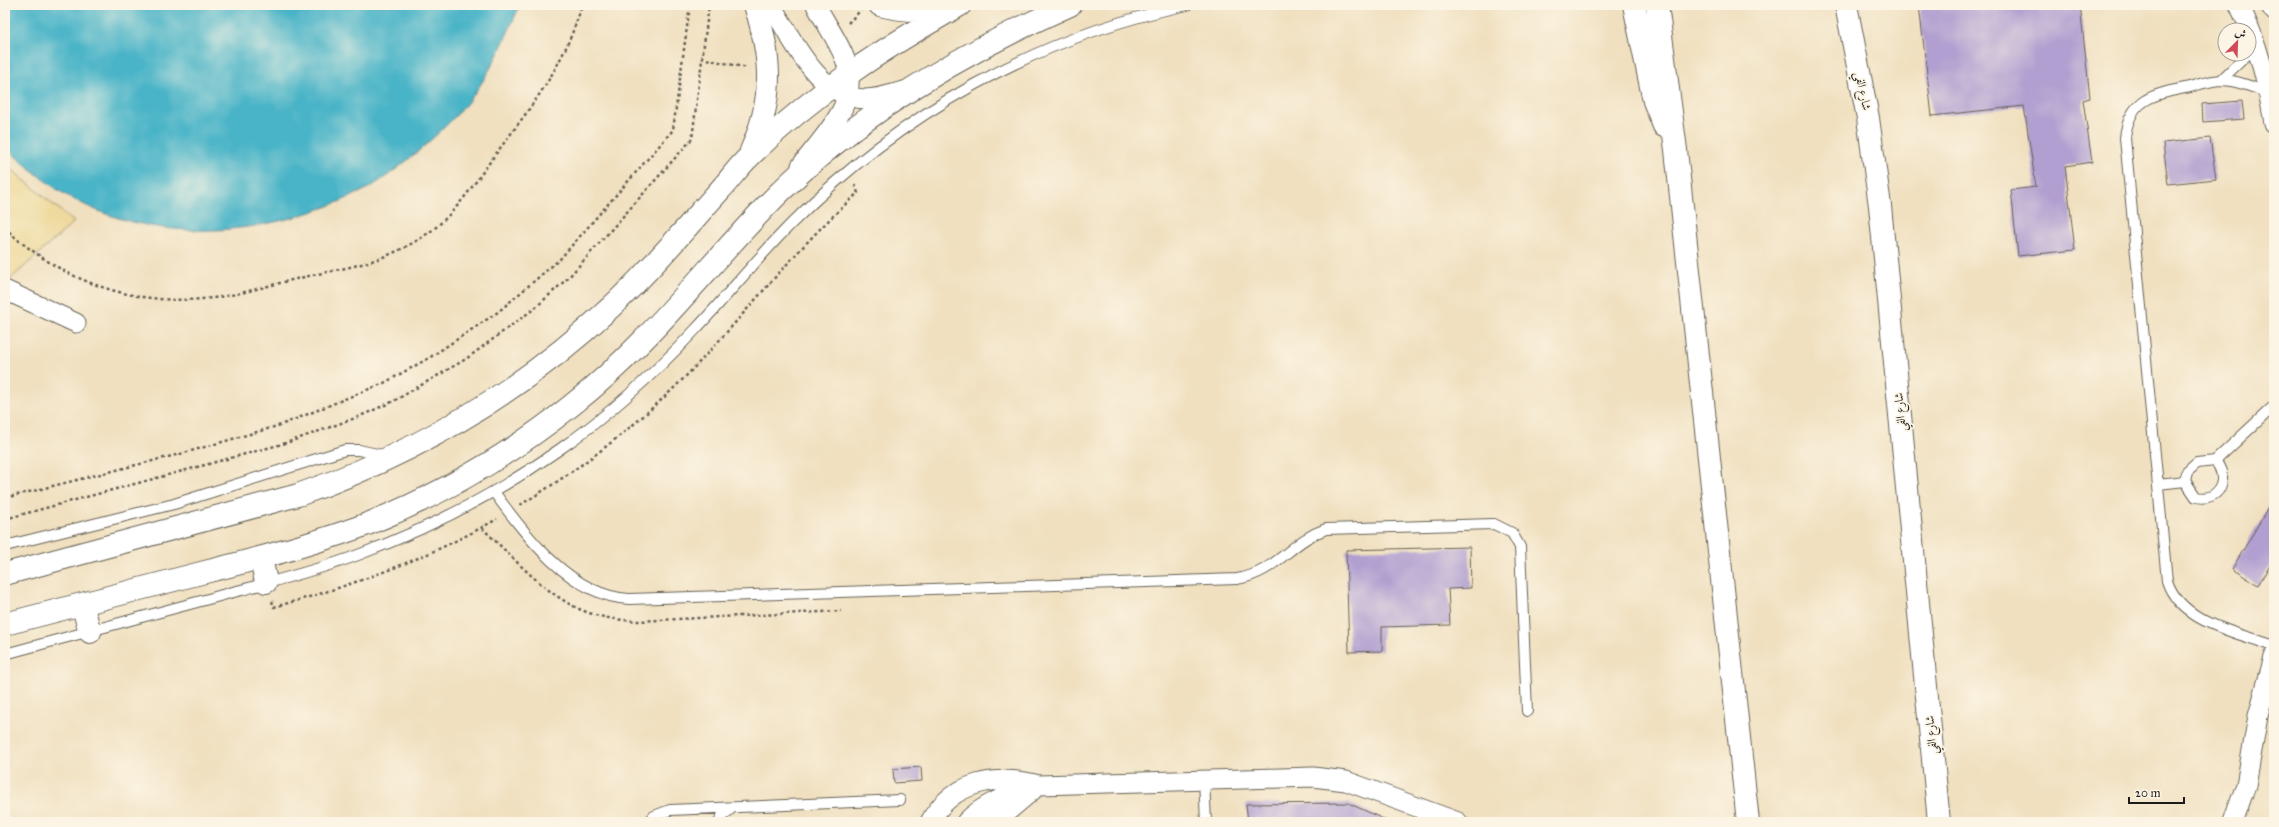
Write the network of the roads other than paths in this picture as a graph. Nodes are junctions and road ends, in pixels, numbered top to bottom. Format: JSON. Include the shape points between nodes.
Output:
{"nodes":[{"id":1,"x":755,"y":5,"type":"edge"},
{"id":2,"x":771,"y":5,"type":"edge"},
{"id":3,"x":816,"y":5,"type":"edge"},
{"id":4,"x":880,"y":5,"type":"edge"},
{"id":5,"x":952,"y":5,"type":"edge"},
{"id":6,"x":960,"y":5,"type":"edge"},
{"id":7,"x":1070,"y":5,"type":"edge"},
{"id":8,"x":1187,"y":5,"type":"edge"},
{"id":9,"x":1634,"y":5,"type":"edge"},
{"id":10,"x":1657,"y":5,"type":"edge"},
{"id":11,"x":1846,"y":5,"type":"edge"},
{"id":12,"x":1855,"y":5,"type":"edge"},
{"id":13,"x":2239,"y":5,"type":"edge"},
{"id":14,"x":2270,"y":5,"type":"edge"},
{"id":15,"x":2274,"y":11,"type":"edge"},
{"id":16,"x":2244,"y":22,"type":"edge"},
{"id":17,"x":1851,"y":30,"type":"junction"},
{"id":18,"x":2238,"y":62,"type":"edge"},
{"id":19,"x":2256,"y":62,"type":"edge"},
{"id":20,"x":850,"y":72,"type":"junction"},
{"id":21,"x":2220,"y":80,"type":"junction"},
{"id":22,"x":913,"y":89,"type":"junction"},
{"id":23,"x":839,"y":91,"type":"junction"},
{"id":24,"x":2269,"y":94,"type":"junction"},
{"id":25,"x":2274,"y":123,"type":"edge"},
{"id":26,"x":1676,"y":150,"type":"junction"},
{"id":27,"x":748,"y":157,"type":"junction"},
{"id":28,"x":782,"y":191,"type":"junction"},
{"id":29,"x":5,"y":290,"type":"edge"},
{"id":30,"x":76,"y":322,"type":"dead end"},
{"id":31,"x":2274,"y":406,"type":"edge"},
{"id":32,"x":392,"y":458,"type":"junction"},
{"id":33,"x":2215,"y":461,"type":"junction"},
{"id":34,"x":2185,"y":481,"type":"junction"},
{"id":35,"x":2158,"y":484,"type":"junction"},
{"id":36,"x":494,"y":492,"type":"junction"},
{"id":37,"x":5,"y":546,"type":"edge"},
{"id":38,"x":261,"y":558,"type":"junction"},
{"id":39,"x":5,"y":574,"type":"edge"},
{"id":40,"x":266,"y":582,"type":"junction"},
{"id":41,"x":82,"y":604,"type":"junction"},
{"id":42,"x":5,"y":624,"type":"edge"},
{"id":43,"x":90,"y":632,"type":"junction"},
{"id":44,"x":2274,"y":646,"type":"edge"},
{"id":45,"x":5,"y":654,"type":"edge"},
{"id":46,"x":2274,"y":657,"type":"edge"},
{"id":47,"x":1526,"y":711,"type":"dead end"},
{"id":48,"x":1204,"y":780,"type":"junction"},
{"id":49,"x":1039,"y":785,"type":"junction"},
{"id":50,"x":949,"y":799,"type":"junction"},
{"id":51,"x":900,"y":800,"type":"dead end"},
{"id":52,"x":1410,"y":806,"type":"junction"},
{"id":53,"x":732,"y":808,"type":"junction"},
{"id":54,"x":968,"y":820,"type":"edge"},
{"id":55,"x":649,"y":822,"type":"edge"},
{"id":56,"x":719,"y":822,"type":"edge"},
{"id":57,"x":930,"y":822,"type":"edge"},
{"id":58,"x":995,"y":822,"type":"edge"},
{"id":59,"x":1206,"y":822,"type":"edge"},
{"id":60,"x":1436,"y":822,"type":"edge"},
{"id":61,"x":1458,"y":822,"type":"edge"},
{"id":62,"x":1748,"y":822,"type":"edge"},
{"id":63,"x":1939,"y":822,"type":"edge"},
{"id":64,"x":2232,"y":822,"type":"edge"}],
"edges":[{"from":1,"to":27,"type":"street","via":[[767,48],[769,72],[765,114]]},
{"from":2,"to":23,"type":"street","via":[[821,79]]},
{"from":3,"to":20,"type":"street"},
{"from":4,"to":5,"type":"street","via":[[921,10]]},
{"from":6,"to":20,"type":"street"},
{"from":7,"to":22,"type":"street","via":[[1029,23]]},
{"from":8,"to":36,"type":"lane","via":[[1124,20],[1049,47],[978,82],[911,124],[849,171],[795,220],[692,333],[629,394],[561,448]]},
{"from":9,"to":26,"type":"street","via":[[1654,100]]},
{"from":10,"to":26,"type":"street"},
{"from":11,"to":17,"type":"street","name":"شارع الفي"},
{"from":12,"to":17,"type":"street"},
{"from":13,"to":16,"type":"street"},
{"from":14,"to":15,"type":"street"},
{"from":17,"to":63,"type":"street","name":"شارع الفي","via":[[1868,118],[1880,206]]},
{"from":18,"to":21,"type":"lane"},
{"from":19,"to":24,"type":"street"},
{"from":20,"to":23,"type":"street"},
{"from":21,"to":24,"type":"lane","via":[[2246,84]]},
{"from":21,"to":35,"type":"lane","via":[[2148,98],[2138,105],[2126,126]]},
{"from":22,"to":23,"type":"street","via":[[864,99]]},
{"from":22,"to":28,"type":"street","via":[[875,113]]},
{"from":23,"to":27,"type":"street","via":[[798,111]]},
{"from":23,"to":28,"type":"street","via":[[839,116]]},
{"from":24,"to":25,"type":"street"},
{"from":26,"to":62,"type":"street"},
{"from":27,"to":32,"type":"street","via":[[611,307],[493,401]]},
{"from":28,"to":38,"type":"street","via":[[737,236],[657,328],[616,368],[525,440],[476,471],[424,499],[317,542]]},
{"from":29,"to":30,"type":"street"},
{"from":31,"to":33,"type":"lane"},
{"from":32,"to":37,"type":"lane","via":[[372,452],[345,450],[174,504]]},
{"from":32,"to":39,"type":"street","via":[[298,495]]},
{"from":33,"to":34,"type":"lane","via":[[2197,462],[2187,472]]},
{"from":33,"to":34,"type":"lane","via":[[2223,476],[2222,484],[2211,496],[2196,497]]},
{"from":34,"to":35,"type":"lane"},
{"from":35,"to":44,"type":"lane","via":[[2167,580],[2175,598],[2198,618]]},
{"from":36,"to":40,"type":"lane","via":[[442,520],[356,556]]},
{"from":36,"to":47,"type":"lane","via":[[525,533],[582,586],[607,597],[628,599],[1237,579],[1263,572],[1303,540],[1326,530],[1494,524],[1512,533],[1520,547]]},
{"from":38,"to":40,"type":"street"},
{"from":38,"to":41,"type":"street"},
{"from":40,"to":43,"type":"lane"},
{"from":41,"to":42,"type":"street"},
{"from":41,"to":43,"type":"street"},
{"from":43,"to":45,"type":"lane"},
{"from":46,"to":64,"type":"street","via":[[2258,716],[2246,784]]},
{"from":48,"to":49,"type":"street"},
{"from":48,"to":52,"type":"street","via":[[1329,778],[1361,785]]},
{"from":48,"to":59,"type":"lane"},
{"from":49,"to":50,"type":"street","via":[[1019,780],[988,780],[967,788]]},
{"from":49,"to":54,"type":"street","via":[[994,801]]},
{"from":49,"to":58,"type":"street"},
{"from":50,"to":54,"type":"street"},
{"from":50,"to":57,"type":"street"},
{"from":51,"to":53,"type":"lane"},
{"from":52,"to":60,"type":"street"},
{"from":52,"to":61,"type":"street"},
{"from":53,"to":55,"type":"lane","via":[[670,810],[654,816]]},
{"from":53,"to":56,"type":"lane"}]}
